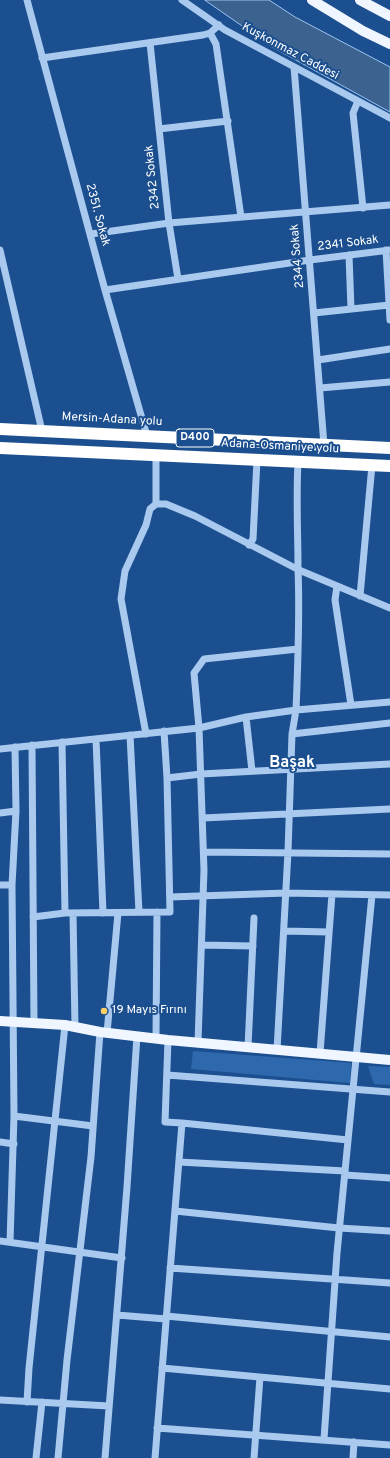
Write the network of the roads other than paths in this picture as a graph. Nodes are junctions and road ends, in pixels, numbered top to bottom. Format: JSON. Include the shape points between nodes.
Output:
{"nodes":[{"id":1,"x":27,"y":0,"type":"edge"},
{"id":2,"x":182,"y":0,"type":"edge"},
{"id":3,"x":312,"y":0,"type":"edge"},
{"id":4,"x":360,"y":0,"type":"edge"},
{"id":5,"x":390,"y":16,"type":"edge"},
{"id":6,"x":219,"y":26,"type":"junction"},
{"id":7,"x":210,"y":33,"type":"junction"},
{"id":8,"x":150,"y":43,"type":"junction"},
{"id":9,"x":390,"y":44,"type":"edge"},
{"id":10,"x":42,"y":58,"type":"junction"},
{"id":11,"x":294,"y":67,"type":"junction"},
{"id":12,"x":358,"y":101,"type":"junction"},
{"id":13,"x":390,"y":118,"type":"edge"},
{"id":14,"x":228,"y":121,"type":"junction"},
{"id":15,"x":159,"y":129,"type":"junction"},
{"id":16,"x":390,"y":205,"type":"edge"},
{"id":17,"x":363,"y":208,"type":"junction"},
{"id":18,"x":306,"y":213,"type":"junction"},
{"id":19,"x":241,"y":217,"type":"junction"},
{"id":20,"x":169,"y":223,"type":"junction"},
{"id":21,"x":90,"y":234,"type":"junction"},
{"id":22,"x":0,"y":250,"type":"edge"},
{"id":23,"x":388,"y":250,"type":"edge"},
{"id":24,"x":349,"y":255,"type":"junction"},
{"id":25,"x":310,"y":260,"type":"junction"},
{"id":26,"x":178,"y":279,"type":"junction"},
{"id":27,"x":105,"y":290,"type":"junction"},
{"id":28,"x":389,"y":305,"type":"edge"},
{"id":29,"x":351,"y":309,"type":"junction"},
{"id":30,"x":314,"y":313,"type":"junction"},
{"id":31,"x":390,"y":320,"type":"edge"},
{"id":32,"x":390,"y":349,"type":"edge"},
{"id":33,"x":318,"y":360,"type":"junction"},
{"id":34,"x":390,"y":382,"type":"edge"},
{"id":35,"x":320,"y":388,"type":"junction"},
{"id":36,"x":0,"y":429,"type":"edge"},
{"id":37,"x":42,"y":431,"type":"junction"},
{"id":38,"x":147,"y":436,"type":"junction"},
{"id":39,"x":324,"y":444,"type":"junction"},
{"id":40,"x":0,"y":448,"type":"edge"},
{"id":41,"x":390,"y":448,"type":"edge"},
{"id":42,"x":156,"y":455,"type":"junction"},
{"id":43,"x":257,"y":460,"type":"junction"},
{"id":44,"x":298,"y":462,"type":"junction"},
{"id":45,"x":372,"y":465,"type":"junction"},
{"id":46,"x":390,"y":466,"type":"edge"},
{"id":47,"x":156,"y":504,"type":"junction"},
{"id":48,"x":249,"y":545,"type":"junction"},
{"id":49,"x":298,"y":570,"type":"junction"},
{"id":50,"x":337,"y":586,"type":"junction"},
{"id":51,"x":360,"y":596,"type":"junction"},
{"id":52,"x":390,"y":608,"type":"edge"},
{"id":53,"x":298,"y":649,"type":"junction"},
{"id":54,"x":390,"y":702,"type":"edge"},
{"id":55,"x":351,"y":705,"type":"junction"},
{"id":56,"x":296,"y":710,"type":"junction"},
{"id":57,"x":246,"y":716,"type":"junction"},
{"id":58,"x":390,"y":723,"type":"edge"},
{"id":59,"x":199,"y":728,"type":"junction"},
{"id":60,"x":164,"y":732,"type":"junction"},
{"id":61,"x":146,"y":734,"type":"junction"},
{"id":62,"x":292,"y":734,"type":"junction"},
{"id":63,"x":130,"y":735,"type":"junction"},
{"id":64,"x":96,"y":739,"type":"junction"},
{"id":65,"x":62,"y":742,"type":"junction"},
{"id":66,"x":32,"y":745,"type":"junction"},
{"id":67,"x":15,"y":747,"type":"junction"},
{"id":68,"x":0,"y":749,"type":"edge"},
{"id":69,"x":390,"y":764,"type":"edge"},
{"id":70,"x":292,"y":769,"type":"junction"},
{"id":71,"x":252,"y":771,"type":"junction"},
{"id":72,"x":201,"y":774,"type":"junction"},
{"id":73,"x":167,"y":778,"type":"junction"},
{"id":74,"x":390,"y":809,"type":"edge"},
{"id":75,"x":16,"y":811,"type":"junction"},
{"id":76,"x":0,"y":813,"type":"edge"},
{"id":77,"x":290,"y":814,"type":"junction"},
{"id":78,"x":203,"y":818,"type":"junction"},
{"id":79,"x":204,"y":852,"type":"junction"},
{"id":80,"x":288,"y":852,"type":"junction"},
{"id":81,"x":390,"y":854,"type":"edge"},
{"id":82,"x":0,"y":885,"type":"edge"},
{"id":83,"x":12,"y":885,"type":"junction"},
{"id":84,"x":286,"y":893,"type":"junction"},
{"id":85,"x":332,"y":894,"type":"junction"},
{"id":86,"x":203,"y":895,"type":"junction"},
{"id":87,"x":372,"y":895,"type":"junction"},
{"id":88,"x":390,"y":895,"type":"edge"},
{"id":89,"x":170,"y":897,"type":"junction"},
{"id":90,"x":139,"y":912,"type":"junction"},
{"id":91,"x":157,"y":912,"type":"junction"},
{"id":92,"x":69,"y":913,"type":"junction"},
{"id":93,"x":103,"y":913,"type":"junction"},
{"id":94,"x":118,"y":913,"type":"junction"},
{"id":95,"x":33,"y":917,"type":"junction"},
{"id":96,"x":254,"y":918,"type":"dead end"},
{"id":97,"x":284,"y":931,"type":"junction"},
{"id":98,"x":329,"y":932,"type":"junction"},
{"id":99,"x":202,"y":945,"type":"junction"},
{"id":100,"x":253,"y":946,"type":"junction"},
{"id":101,"x":0,"y":1021,"type":"edge"},
{"id":102,"x":13,"y":1022,"type":"junction"},
{"id":103,"x":34,"y":1024,"type":"junction"},
{"id":104,"x":70,"y":1026,"type":"junction"},
{"id":105,"x":103,"y":1032,"type":"junction"},
{"id":106,"x":137,"y":1036,"type":"junction"},
{"id":107,"x":156,"y":1038,"type":"junction"},
{"id":108,"x":168,"y":1040,"type":"junction"},
{"id":109,"x":198,"y":1042,"type":"junction"},
{"id":110,"x":248,"y":1047,"type":"junction"},
{"id":111,"x":278,"y":1050,"type":"junction"},
{"id":112,"x":320,"y":1054,"type":"junction"},
{"id":113,"x":357,"y":1057,"type":"junction"},
{"id":114,"x":390,"y":1060,"type":"edge"},
{"id":115,"x":167,"y":1075,"type":"junction"},
{"id":116,"x":353,"y":1090,"type":"junction"},
{"id":117,"x":390,"y":1092,"type":"edge"},
{"id":118,"x":14,"y":1116,"type":"junction"},
{"id":119,"x":56,"y":1120,"type":"junction"},
{"id":120,"x":182,"y":1123,"type":"junction"},
{"id":121,"x":93,"y":1126,"type":"junction"},
{"id":122,"x":348,"y":1140,"type":"junction"},
{"id":123,"x":0,"y":1142,"type":"edge"},
{"id":124,"x":14,"y":1144,"type":"junction"},
{"id":125,"x":179,"y":1162,"type":"junction"},
{"id":126,"x":345,"y":1173,"type":"junction"},
{"id":127,"x":390,"y":1178,"type":"edge"},
{"id":128,"x":175,"y":1211,"type":"junction"},
{"id":129,"x":339,"y":1228,"type":"junction"},
{"id":130,"x":390,"y":1231,"type":"edge"},
{"id":131,"x":0,"y":1241,"type":"edge"},
{"id":132,"x":10,"y":1242,"type":"junction"},
{"id":133,"x":42,"y":1246,"type":"junction"},
{"id":134,"x":79,"y":1252,"type":"junction"},
{"id":135,"x":122,"y":1258,"type":"junction"},
{"id":136,"x":170,"y":1268,"type":"junction"},
{"id":137,"x":335,"y":1280,"type":"junction"},
{"id":138,"x":390,"y":1283,"type":"edge"},
{"id":139,"x":117,"y":1315,"type":"junction"},
{"id":140,"x":166,"y":1318,"type":"junction"},
{"id":141,"x":332,"y":1331,"type":"junction"},
{"id":142,"x":390,"y":1337,"type":"edge"},
{"id":143,"x":162,"y":1368,"type":"junction"},
{"id":144,"x":260,"y":1377,"type":"junction"},
{"id":145,"x":328,"y":1383,"type":"junction"},
{"id":146,"x":390,"y":1389,"type":"edge"},
{"id":147,"x":0,"y":1400,"type":"edge"},
{"id":148,"x":27,"y":1402,"type":"junction"},
{"id":149,"x":42,"y":1402,"type":"junction"},
{"id":150,"x":63,"y":1403,"type":"junction"},
{"id":151,"x":110,"y":1406,"type":"junction"},
{"id":152,"x":157,"y":1428,"type":"junction"},
{"id":153,"x":256,"y":1435,"type":"junction"},
{"id":154,"x":324,"y":1439,"type":"junction"},
{"id":155,"x":354,"y":1442,"type":"junction"},
{"id":156,"x":390,"y":1445,"type":"edge"},
{"id":157,"x":36,"y":1458,"type":"edge"},
{"id":158,"x":58,"y":1458,"type":"edge"},
{"id":159,"x":105,"y":1458,"type":"edge"},
{"id":160,"x":155,"y":1458,"type":"edge"},
{"id":161,"x":254,"y":1458,"type":"edge"},
{"id":162,"x":353,"y":1458,"type":"edge"}],
"edges":[{"from":1,"to":10,"type":"street","name":"2351. Sokak"},
{"from":2,"to":6,"type":"street","name":"Kuşkonmaz Caddesi"},
{"from":3,"to":9,"type":"main road"},
{"from":4,"to":5,"type":"main road"},
{"from":6,"to":7,"type":"street"},
{"from":6,"to":11,"type":"street","name":"Kuşkonmaz Caddesi"},
{"from":7,"to":8,"type":"street"},
{"from":7,"to":14,"type":"street","via":[[216,44]]},
{"from":8,"to":10,"type":"street"},
{"from":8,"to":15,"type":"street","name":"2342 Sokak"},
{"from":10,"to":21,"type":"street","name":"2351. Sokak"},
{"from":11,"to":12,"type":"street","name":"Kuşkonmaz Caddesi"},
{"from":11,"to":18,"type":"street","name":"2344 Sokak"},
{"from":12,"to":13,"type":"street","name":"Kuşkonmaz Caddesi"},
{"from":12,"to":17,"type":"street","via":[[353,113]]},
{"from":14,"to":15,"type":"street","name":"2342 Sokak"},
{"from":14,"to":19,"type":"street"},
{"from":15,"to":20,"type":"street","name":"2342 Sokak"},
{"from":16,"to":17,"type":"street","name":"2342 Sokak"},
{"from":17,"to":18,"type":"street","name":"2342 Sokak"},
{"from":18,"to":19,"type":"street","name":"2342 Sokak"},
{"from":18,"to":25,"type":"street","name":"2344 Sokak"},
{"from":19,"to":20,"type":"street","name":"2342 Sokak"},
{"from":20,"to":21,"type":"street"},
{"from":20,"to":26,"type":"street"},
{"from":21,"to":27,"type":"street","name":"2351. Sokak"},
{"from":22,"to":37,"type":"street"},
{"from":23,"to":24,"type":"street","name":"2341 Sokak"},
{"from":23,"to":28,"type":"street"},
{"from":24,"to":25,"type":"street","name":"2341 Sokak"},
{"from":24,"to":29,"type":"street"},
{"from":25,"to":26,"type":"street","name":"2341 Sokak"},
{"from":25,"to":30,"type":"street","name":"2344 Sokak"},
{"from":26,"to":27,"type":"street","name":"2341 Sokak"},
{"from":27,"to":38,"type":"street","name":"2351. Sokak"},
{"from":28,"to":29,"type":"street"},
{"from":28,"to":31,"type":"street"},
{"from":29,"to":30,"type":"street"},
{"from":30,"to":33,"type":"street","name":"2344 Sokak"},
{"from":32,"to":33,"type":"street"},
{"from":33,"to":35,"type":"street","name":"2344 Sokak"},
{"from":34,"to":35,"type":"street"},
{"from":35,"to":39,"type":"street","name":"2344 Sokak"},
{"from":36,"to":37,"type":"highway","name":"Mersin-Adana yolu","number":"D400"},
{"from":37,"to":38,"type":"highway","name":"Mersin-Adana yolu","number":"D400"},
{"from":38,"to":39,"type":"highway","name":"Mersin-Adana yolu","number":"D400"},
{"from":39,"to":41,"type":"highway","name":"Mersin-Adana yolu","number":"D400"},
{"from":40,"to":42,"type":"highway","name":"Adana-Osmaniye yolu","number":"D400"},
{"from":42,"to":43,"type":"highway","name":"Adana-Osmaniye yolu","number":"D400"},
{"from":42,"to":47,"type":"street"},
{"from":43,"to":44,"type":"highway","name":"Adana-Osmaniye yolu","number":"D400"},
{"from":43,"to":48,"type":"street","via":[[253,539]]},
{"from":44,"to":45,"type":"highway","name":"Adana-Osmaniye yolu","number":"D400"},
{"from":44,"to":49,"type":"street"},
{"from":45,"to":46,"type":"highway","name":"Adana-Osmaniye yolu","number":"D400"},
{"from":45,"to":51,"type":"street"},
{"from":47,"to":48,"type":"street","via":[[166,504],[195,516]]},
{"from":47,"to":61,"type":"street","via":[[150,509],[146,525],[125,572],[121,599]]},
{"from":48,"to":49,"type":"street"},
{"from":49,"to":50,"type":"street"},
{"from":49,"to":53,"type":"street"},
{"from":50,"to":51,"type":"street"},
{"from":50,"to":55,"type":"street","via":[[335,600]]},
{"from":51,"to":52,"type":"street"},
{"from":53,"to":56,"type":"street"},
{"from":53,"to":59,"type":"street","via":[[204,659],[194,673]]},
{"from":54,"to":55,"type":"street"},
{"from":55,"to":56,"type":"street"},
{"from":56,"to":57,"type":"street"},
{"from":56,"to":62,"type":"street"},
{"from":57,"to":59,"type":"street"},
{"from":57,"to":71,"type":"street"},
{"from":58,"to":62,"type":"street"},
{"from":59,"to":60,"type":"street"},
{"from":59,"to":72,"type":"street"},
{"from":60,"to":61,"type":"street"},
{"from":60,"to":73,"type":"street"},
{"from":61,"to":63,"type":"street"},
{"from":62,"to":70,"type":"street"},
{"from":63,"to":64,"type":"street"},
{"from":63,"to":90,"type":"street"},
{"from":64,"to":65,"type":"street"},
{"from":64,"to":93,"type":"street"},
{"from":65,"to":66,"type":"street"},
{"from":65,"to":92,"type":"street"},
{"from":66,"to":67,"type":"street"},
{"from":66,"to":95,"type":"street"},
{"from":67,"to":68,"type":"street"},
{"from":67,"to":75,"type":"street"},
{"from":69,"to":70,"type":"street"},
{"from":70,"to":71,"type":"street"},
{"from":70,"to":77,"type":"street"},
{"from":71,"to":72,"type":"street"},
{"from":72,"to":73,"type":"street"},
{"from":72,"to":78,"type":"street"},
{"from":73,"to":89,"type":"street"},
{"from":74,"to":77,"type":"street"},
{"from":75,"to":76,"type":"street"},
{"from":75,"to":83,"type":"street"},
{"from":77,"to":78,"type":"street"},
{"from":77,"to":80,"type":"street"},
{"from":78,"to":79,"type":"street"},
{"from":79,"to":80,"type":"street"},
{"from":79,"to":86,"type":"street"},
{"from":80,"to":81,"type":"street"},
{"from":80,"to":84,"type":"street"},
{"from":82,"to":83,"type":"street"},
{"from":83,"to":102,"type":"street"},
{"from":84,"to":85,"type":"street"},
{"from":84,"to":86,"type":"street"},
{"from":84,"to":97,"type":"street"},
{"from":85,"to":87,"type":"street"},
{"from":85,"to":98,"type":"street"},
{"from":86,"to":89,"type":"street"},
{"from":86,"to":99,"type":"street"},
{"from":87,"to":88,"type":"street"},
{"from":87,"to":113,"type":"street"},
{"from":89,"to":91,"type":"street","via":[[170,912]]},
{"from":90,"to":91,"type":"street"},
{"from":90,"to":94,"type":"street"},
{"from":91,"to":107,"type":"street"},
{"from":92,"to":93,"type":"street"},
{"from":92,"to":95,"type":"street"},
{"from":92,"to":104,"type":"street"},
{"from":93,"to":94,"type":"street"},
{"from":94,"to":105,"type":"street"},
{"from":95,"to":103,"type":"street"},
{"from":96,"to":100,"type":"street"},
{"from":97,"to":98,"type":"street"},
{"from":97,"to":111,"type":"street"},
{"from":98,"to":112,"type":"street"},
{"from":99,"to":100,"type":"street"},
{"from":99,"to":109,"type":"street"},
{"from":100,"to":110,"type":"street"},
{"from":101,"to":102,"type":"main road"},
{"from":102,"to":103,"type":"main road"},
{"from":102,"to":118,"type":"street"},
{"from":103,"to":104,"type":"main road"},
{"from":104,"to":105,"type":"main road"},
{"from":104,"to":119,"type":"street"},
{"from":105,"to":106,"type":"main road"},
{"from":105,"to":121,"type":"street"},
{"from":106,"to":107,"type":"main road"},
{"from":106,"to":135,"type":"street"},
{"from":107,"to":108,"type":"main road"},
{"from":108,"to":109,"type":"main road"},
{"from":108,"to":115,"type":"street"},
{"from":109,"to":110,"type":"main road"},
{"from":110,"to":111,"type":"main road"},
{"from":111,"to":112,"type":"main road"},
{"from":112,"to":113,"type":"main road"},
{"from":113,"to":114,"type":"main road"},
{"from":113,"to":116,"type":"street"},
{"from":115,"to":116,"type":"street"},
{"from":115,"to":120,"type":"street","via":[[165,1122]]},
{"from":116,"to":117,"type":"street"},
{"from":116,"to":122,"type":"street"},
{"from":118,"to":119,"type":"street"},
{"from":118,"to":124,"type":"street"},
{"from":119,"to":121,"type":"street"},
{"from":119,"to":133,"type":"street"},
{"from":120,"to":122,"type":"street"},
{"from":120,"to":125,"type":"street"},
{"from":121,"to":134,"type":"street"},
{"from":122,"to":126,"type":"street"},
{"from":123,"to":124,"type":"street"},
{"from":124,"to":132,"type":"street"},
{"from":125,"to":126,"type":"street"},
{"from":125,"to":128,"type":"street"},
{"from":126,"to":127,"type":"street"},
{"from":126,"to":129,"type":"street"},
{"from":128,"to":129,"type":"street"},
{"from":128,"to":136,"type":"street"},
{"from":129,"to":130,"type":"street"},
{"from":129,"to":137,"type":"street"},
{"from":131,"to":132,"type":"street"},
{"from":132,"to":133,"type":"street"},
{"from":133,"to":134,"type":"street"},
{"from":133,"to":148,"type":"street"},
{"from":134,"to":135,"type":"street"},
{"from":134,"to":150,"type":"street"},
{"from":135,"to":139,"type":"street"},
{"from":136,"to":137,"type":"street"},
{"from":136,"to":140,"type":"street"},
{"from":137,"to":138,"type":"street"},
{"from":137,"to":141,"type":"street"},
{"from":139,"to":140,"type":"street"},
{"from":139,"to":151,"type":"street"},
{"from":140,"to":141,"type":"street"},
{"from":140,"to":143,"type":"street"},
{"from":141,"to":142,"type":"street"},
{"from":141,"to":145,"type":"street"},
{"from":143,"to":144,"type":"street"},
{"from":143,"to":152,"type":"street"},
{"from":144,"to":145,"type":"street"},
{"from":144,"to":153,"type":"street"},
{"from":145,"to":146,"type":"street"},
{"from":145,"to":154,"type":"street"},
{"from":147,"to":148,"type":"street"},
{"from":148,"to":149,"type":"street"},
{"from":149,"to":150,"type":"street"},
{"from":149,"to":157,"type":"street"},
{"from":150,"to":151,"type":"street"},
{"from":150,"to":158,"type":"street"},
{"from":151,"to":159,"type":"street"},
{"from":152,"to":153,"type":"street"},
{"from":152,"to":160,"type":"street"},
{"from":153,"to":154,"type":"street"},
{"from":153,"to":161,"type":"street"},
{"from":154,"to":155,"type":"street"},
{"from":155,"to":156,"type":"street"},
{"from":155,"to":162,"type":"street"}]}
